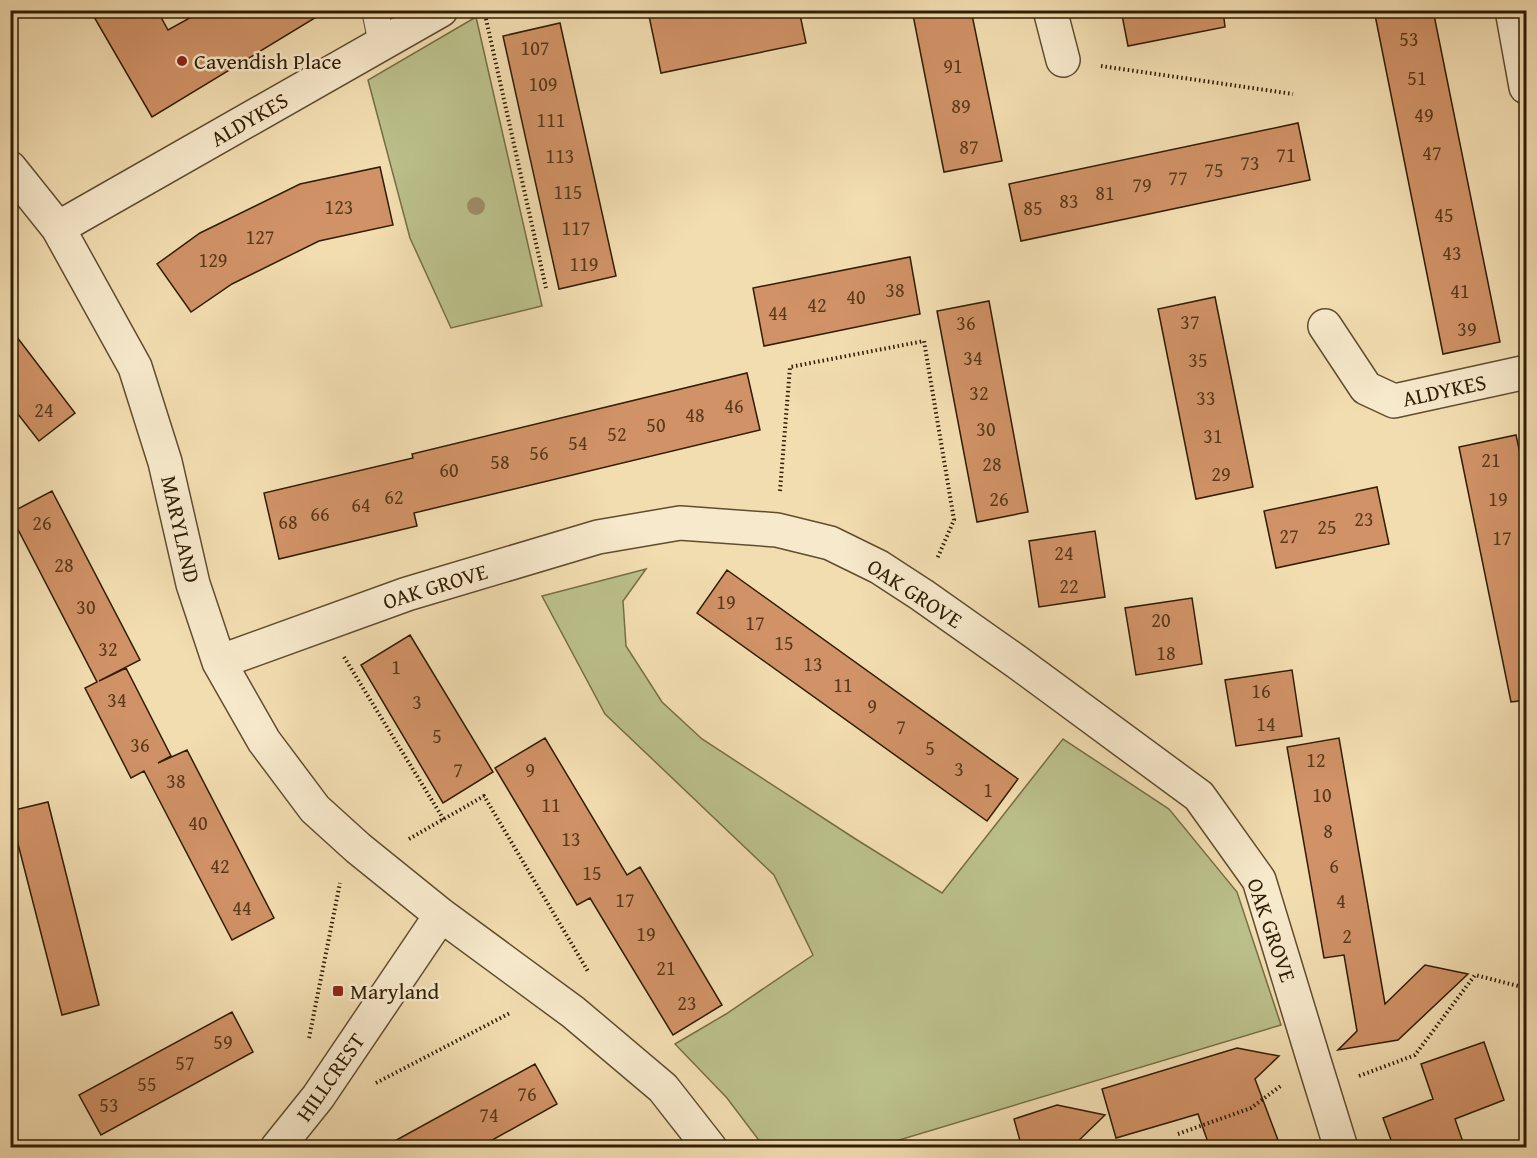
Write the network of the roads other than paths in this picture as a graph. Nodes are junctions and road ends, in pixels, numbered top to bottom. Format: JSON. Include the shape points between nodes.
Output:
{"nodes":[{"id":1,"x":375,"y":10,"type":"edge"},
{"id":2,"x":441,"y":10,"type":"edge"},
{"id":3,"x":1050,"y":10,"type":"edge"},
{"id":4,"x":1512,"y":10,"type":"edge"},
{"id":5,"x":382,"y":44,"type":"junction"},
{"id":6,"x":1063,"y":60,"type":"road end"},
{"id":7,"x":1527,"y":87,"type":"edge"},
{"id":8,"x":10,"y":168,"type":"edge"},
{"id":9,"x":58,"y":228,"type":"junction"},
{"id":10,"x":1325,"y":326,"type":"dead end"},
{"id":11,"x":1527,"y":372,"type":"edge"},
{"id":12,"x":219,"y":662,"type":"junction"},
{"id":13,"x":441,"y":915,"type":"junction"},
{"id":14,"x":277,"y":1148,"type":"edge"},
{"id":15,"x":710,"y":1148,"type":"edge"},
{"id":16,"x":1341,"y":1148,"type":"edge"}],
"edges":[{"from":1,"to":5,"type":"lane"},
{"from":2,"to":5,"type":"street","name":"ALDYKES"},
{"from":3,"to":6,"type":"street"},
{"from":4,"to":7,"type":"street"},
{"from":5,"to":9,"type":"street","name":"ALDYKES"},
{"from":8,"to":9,"type":"street","name":"MARYLAND"},
{"from":9,"to":12,"type":"street","name":"MARYLAND","via":[[135,367]]},
{"from":10,"to":11,"type":"street","name":"ALDYKES","via":[[1366,388],[1394,401]]},
{"from":12,"to":13,"type":"street","name":"MARYLAND","via":[[264,741],[315,808]]},
{"from":12,"to":16,"type":"street","name":"OAK GROVE","via":[[406,594],[598,537],[680,523],[777,530],[830,543],[879,567],[922,595],[1199,796],[1259,880]]},
{"from":13,"to":14,"type":"street","name":"HILLCREST","via":[[318,1097]]},
{"from":13,"to":15,"type":"street","name":"MARYLAND","via":[[573,1012],[663,1088]]}]}
